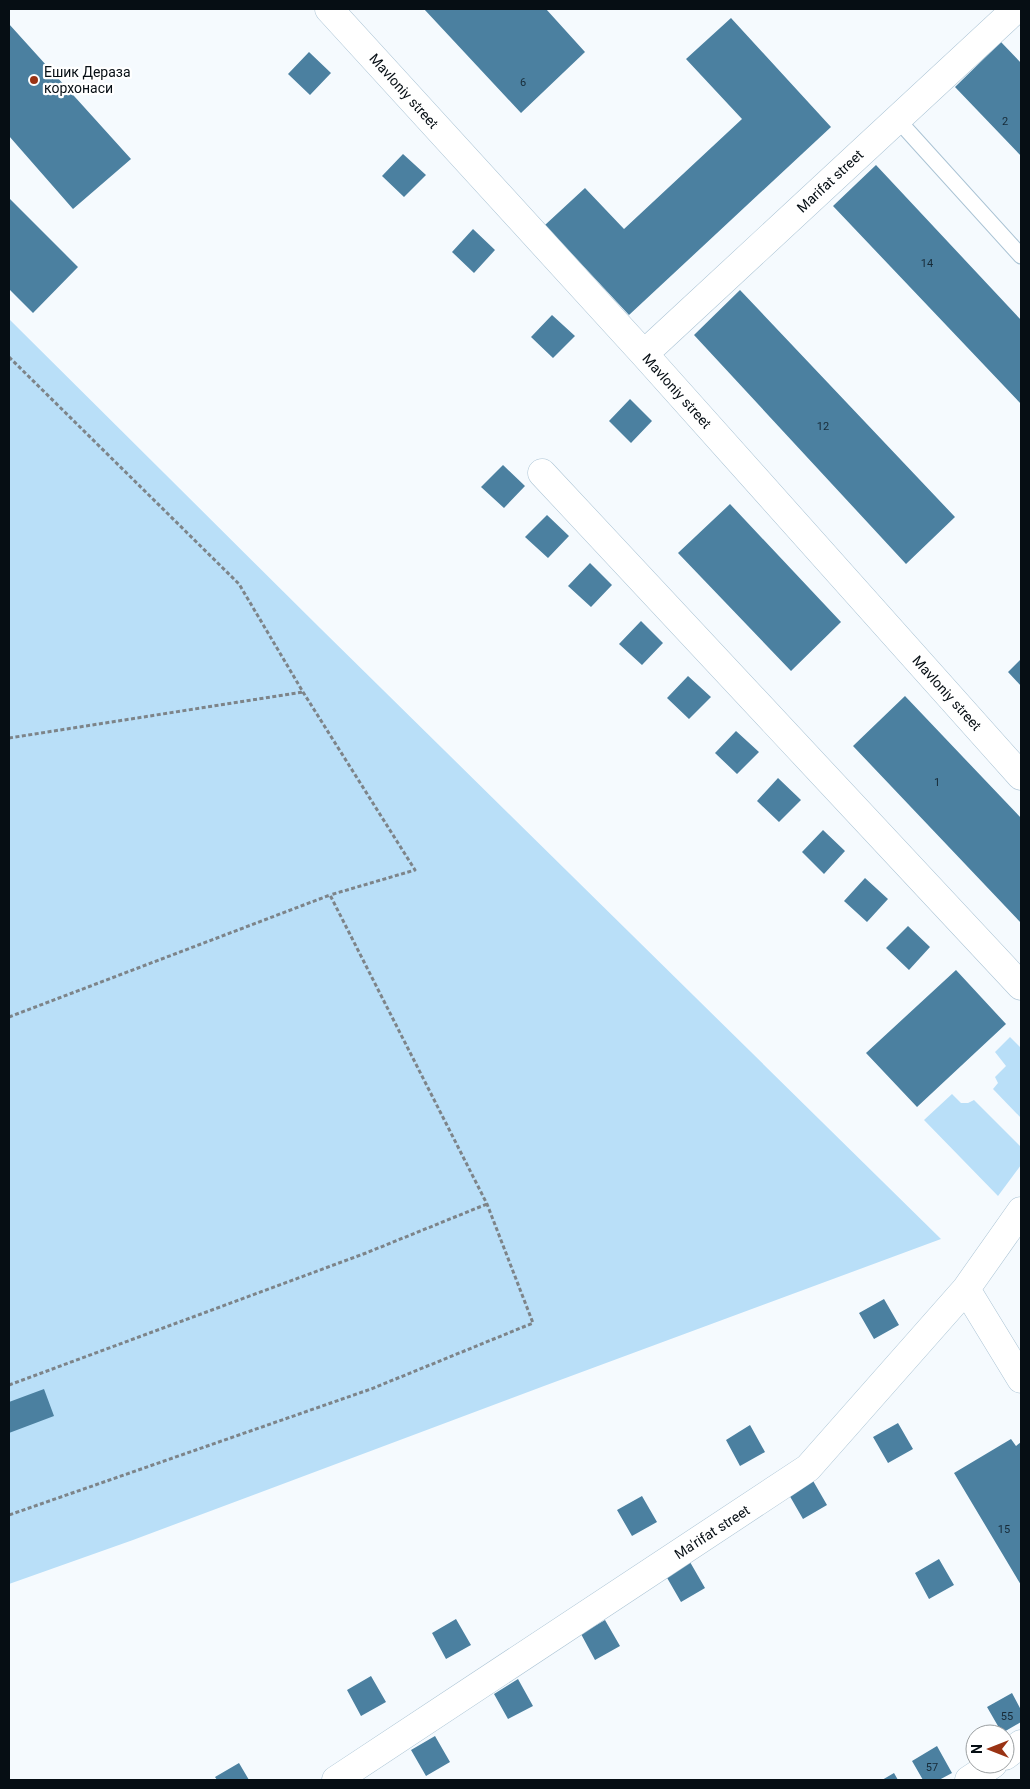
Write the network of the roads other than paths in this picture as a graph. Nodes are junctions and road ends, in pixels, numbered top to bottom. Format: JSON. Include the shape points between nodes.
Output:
{"nodes":[{"id":1,"x":329,"y":9,"type":"edge"},
{"id":2,"x":1016,"y":9,"type":"edge"},
{"id":3,"x":897,"y":120,"type":"junction"},
{"id":4,"x":1021,"y":256,"type":"edge"},
{"id":5,"x":644,"y":354,"type":"junction"},
{"id":6,"x":542,"y":473,"type":"dead end"},
{"id":7,"x":1021,"y":776,"type":"edge"},
{"id":8,"x":1021,"y":986,"type":"edge"},
{"id":9,"x":1021,"y":1211,"type":"edge"},
{"id":10,"x":966,"y":1289,"type":"junction"},
{"id":11,"x":1021,"y":1379,"type":"edge"},
{"id":12,"x":336,"y":1780,"type":"edge"}],
"edges":[{"from":1,"to":5,"type":"street","name":"Mavloniy street"},
{"from":2,"to":3,"type":"street","name":"Marifat street"},
{"from":3,"to":4,"type":"lane"},
{"from":3,"to":5,"type":"street","name":"Marifat street"},
{"from":5,"to":7,"type":"street","name":"Mavloniy street"},
{"from":6,"to":8,"type":"street"},
{"from":9,"to":10,"type":"street","name":"Ma'rifat street"},
{"from":10,"to":11,"type":"street"},
{"from":10,"to":12,"type":"street","name":"Ma'rifat street","via":[[808,1468]]}]}
